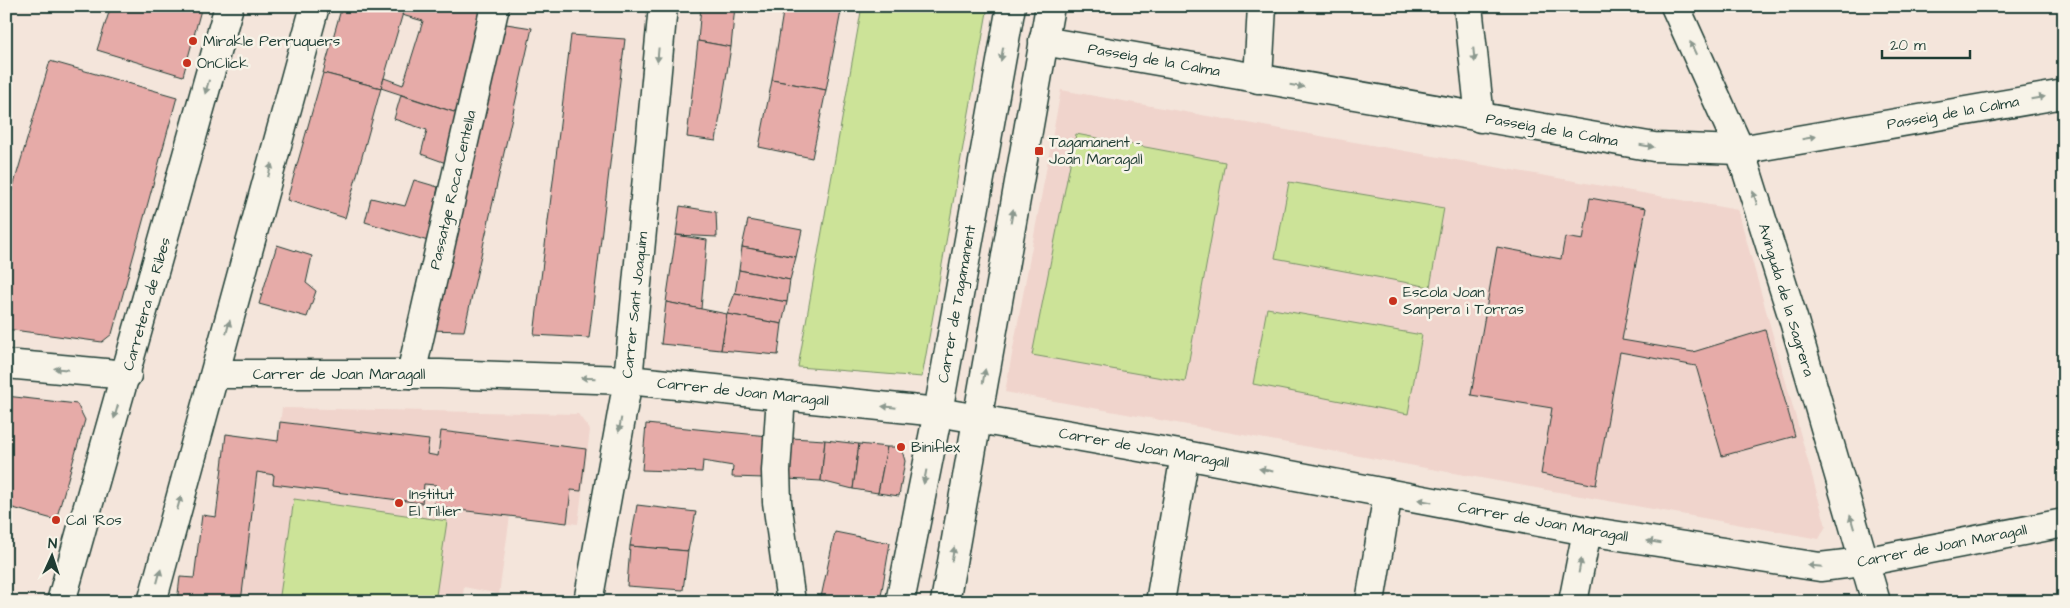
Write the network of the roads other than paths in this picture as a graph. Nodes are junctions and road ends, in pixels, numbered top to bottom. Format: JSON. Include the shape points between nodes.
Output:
{"nodes":[{"id":1,"x":229,"y":6,"type":"edge"},
{"id":2,"x":315,"y":6,"type":"edge"},
{"id":3,"x":494,"y":6,"type":"edge"},
{"id":4,"x":663,"y":6,"type":"edge"},
{"id":5,"x":1010,"y":6,"type":"edge"},
{"id":6,"x":1050,"y":6,"type":"edge"},
{"id":7,"x":1262,"y":6,"type":"edge"},
{"id":8,"x":1468,"y":6,"type":"edge"},
{"id":9,"x":1675,"y":6,"type":"edge"},
{"id":10,"x":1043,"y":41,"type":"junction"},
{"id":11,"x":1258,"y":79,"type":"junction"},
{"id":12,"x":2064,"y":94,"type":"edge"},
{"id":13,"x":1480,"y":118,"type":"junction"},
{"id":14,"x":1740,"y":150,"type":"junction"},
{"id":15,"x":6,"y":364,"type":"edge"},
{"id":16,"x":215,"y":374,"type":"junction"},
{"id":17,"x":411,"y":374,"type":"junction"},
{"id":18,"x":127,"y":375,"type":"junction"},
{"id":19,"x":628,"y":380,"type":"junction"},
{"id":20,"x":781,"y":396,"type":"junction"},
{"id":21,"x":938,"y":412,"type":"junction"},
{"id":22,"x":976,"y":418,"type":"junction"},
{"id":23,"x":1185,"y":455,"type":"junction"},
{"id":24,"x":1388,"y":493,"type":"junction"},
{"id":25,"x":2064,"y":523,"type":"edge"},
{"id":26,"x":1587,"y":531,"type":"junction"},
{"id":27,"x":1863,"y":562,"type":"junction"},
{"id":28,"x":62,"y":602,"type":"edge"},
{"id":29,"x":152,"y":602,"type":"edge"},
{"id":30,"x":588,"y":602,"type":"edge"},
{"id":31,"x":791,"y":602,"type":"edge"},
{"id":32,"x":900,"y":602,"type":"edge"},
{"id":33,"x":945,"y":602,"type":"edge"},
{"id":34,"x":1160,"y":602,"type":"edge"},
{"id":35,"x":1370,"y":602,"type":"edge"},
{"id":36,"x":1573,"y":602,"type":"edge"},
{"id":37,"x":1876,"y":602,"type":"edge"}],
"edges":[{"from":1,"to":18,"type":"street","name":"Carretera de Ribes","one_way":true},
{"from":16,"to":2,"type":"street","one_way":true},
{"from":3,"to":17,"type":"street","name":"Passatge Roca Centella"},
{"from":4,"to":19,"type":"street","name":"Carrer Sant Joaquim","one_way":true},
{"from":5,"to":21,"type":"street","name":"Carrer de Tagamanent","one_way":true},
{"from":6,"to":10,"type":"street"},
{"from":7,"to":11,"type":"street"},
{"from":8,"to":13,"type":"street","one_way":true},
{"from":14,"to":9,"type":"street","name":"Avinguda de la Sagrera","one_way":true},
{"from":10,"to":11,"type":"street","name":"Passeig de la Calma"},
{"from":22,"to":10,"type":"street","one_way":true},
{"from":11,"to":13,"type":"street","name":"Passeig de la Calma","one_way":true},
{"from":14,"to":12,"type":"street","name":"Passeig de la Calma","one_way":true},
{"from":13,"to":14,"type":"street","name":"Passeig de la Calma","one_way":true,"via":[[1654,147]]},
{"from":27,"to":14,"type":"street","name":"Avinguda de la Sagrera","one_way":true,"via":[[1793,318]]},
{"from":18,"to":15,"type":"street","one_way":true},
{"from":16,"to":17,"type":"street","name":"Carrer de Joan Maragall"},
{"from":29,"to":16,"type":"street","one_way":true},
{"from":19,"to":17,"type":"street","name":"Carrer de Joan Maragall","one_way":true},
{"from":18,"to":28,"type":"street","name":"Carretera de Ribes","one_way":true},
{"from":19,"to":20,"type":"street","name":"Carrer de Joan Maragall"},
{"from":19,"to":30,"type":"street","name":"Carrer Sant Joaquim","one_way":true},
{"from":21,"to":20,"type":"street","name":"Carrer de Joan Maragall","one_way":true},
{"from":20,"to":31,"type":"street","via":[[777,502]]},
{"from":21,"to":22,"type":"street","name":"Carrer de Joan Maragall"},
{"from":21,"to":32,"type":"street","name":"Carrer de Tagamanent","one_way":true},
{"from":22,"to":23,"type":"street","name":"Carrer de Joan Maragall"},
{"from":33,"to":22,"type":"street","one_way":true},
{"from":24,"to":23,"type":"street","name":"Carrer de Joan Maragall","one_way":true},
{"from":23,"to":34,"type":"street"},
{"from":26,"to":24,"type":"street","name":"Carrer de Joan Maragall","one_way":true},
{"from":24,"to":35,"type":"street"},
{"from":25,"to":27,"type":"street","name":"Carrer de Joan Maragall"},
{"from":27,"to":26,"type":"street","name":"Carrer de Joan Maragall","one_way":true,"via":[[1820,567]]},
{"from":36,"to":26,"type":"street","one_way":true},
{"from":27,"to":37,"type":"street","name":"Avinguda de la Sagrera"}]}
